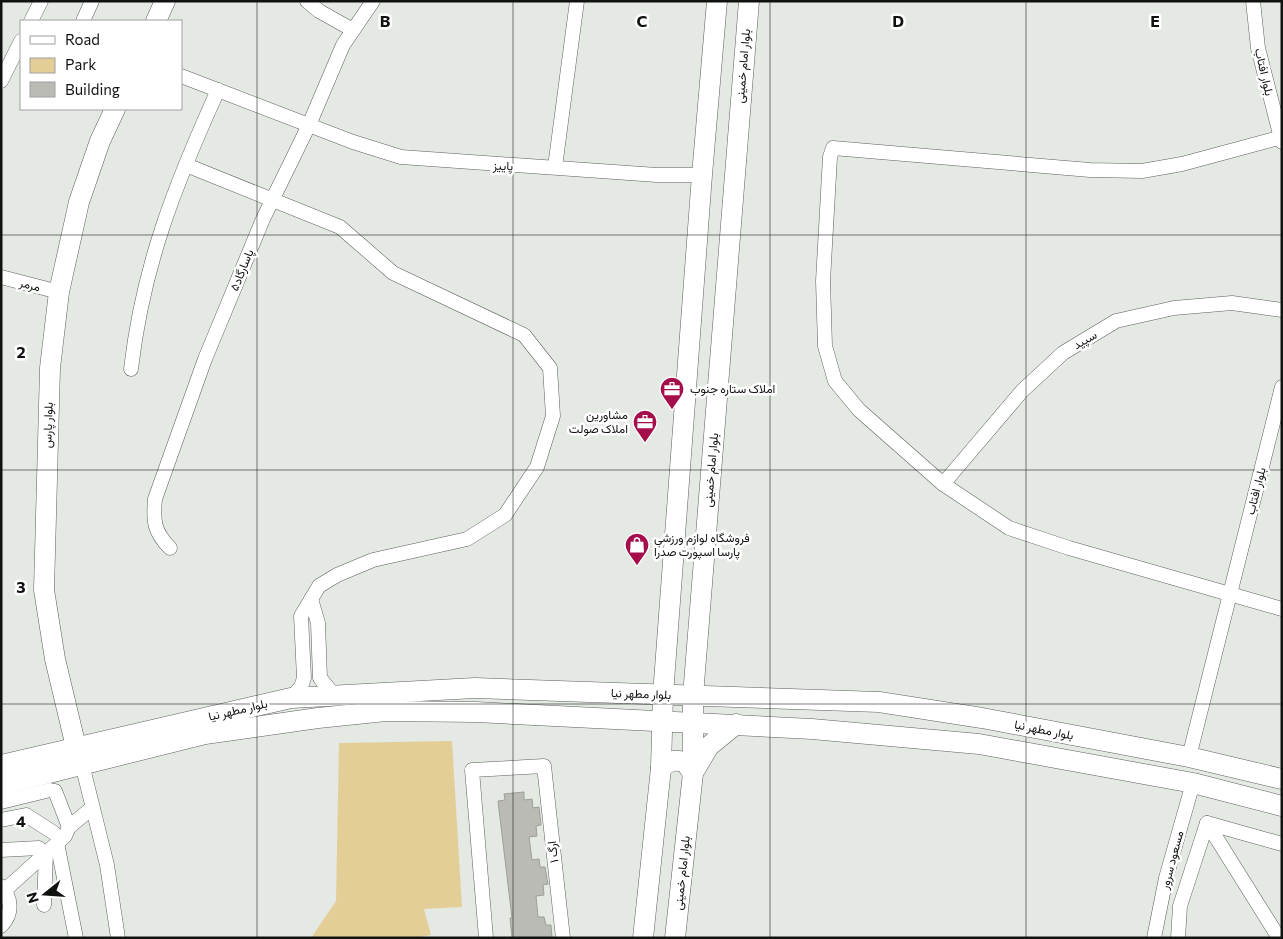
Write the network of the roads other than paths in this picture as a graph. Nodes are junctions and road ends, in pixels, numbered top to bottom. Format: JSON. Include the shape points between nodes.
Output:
{"nodes":[{"id":1,"x":41,"y":1,"type":"edge"},
{"id":2,"x":92,"y":1,"type":"edge"},
{"id":3,"x":165,"y":1,"type":"edge"},
{"id":4,"x":307,"y":1,"type":"edge"},
{"id":5,"x":373,"y":1,"type":"edge"},
{"id":6,"x":577,"y":1,"type":"edge"},
{"id":7,"x":717,"y":1,"type":"edge"},
{"id":8,"x":748,"y":1,"type":"edge"},
{"id":9,"x":1253,"y":1,"type":"edge"},
{"id":10,"x":32,"y":20,"type":"edge"},
{"id":11,"x":83,"y":20,"type":"edge"},
{"id":12,"x":156,"y":20,"type":"edge"},
{"id":13,"x":353,"y":30,"type":"junction"},
{"id":14,"x":20,"y":43,"type":"edge"},
{"id":15,"x":182,"y":76,"type":"edge"},
{"id":16,"x":1,"y":81,"type":"edge"},
{"id":17,"x":218,"y":90,"type":"junction"},
{"id":18,"x":115,"y":110,"type":"edge"},
{"id":19,"x":309,"y":125,"type":"junction"},
{"id":20,"x":1281,"y":139,"type":"edge"},
{"id":21,"x":186,"y":164,"type":"junction"},
{"id":22,"x":555,"y":168,"type":"junction"},
{"id":23,"x":702,"y":175,"type":"junction"},
{"id":24,"x":273,"y":198,"type":"junction"},
{"id":25,"x":1,"y":277,"type":"edge"},
{"id":26,"x":59,"y":292,"type":"junction"},
{"id":27,"x":1282,"y":310,"type":"edge"},
{"id":28,"x":131,"y":369,"type":"dead end"},
{"id":29,"x":1282,"y":387,"type":"edge"},
{"id":30,"x":943,"y":484,"type":"junction"},
{"id":31,"x":170,"y":548,"type":"dead end"},
{"id":32,"x":1230,"y":595,"type":"junction"},
{"id":33,"x":311,"y":599,"type":"junction"},
{"id":34,"x":1282,"y":609,"type":"edge"},
{"id":35,"x":666,"y":652,"type":"junction"},
{"id":36,"x":696,"y":656,"type":"junction"},
{"id":37,"x":314,"y":695,"type":"junction"},
{"id":38,"x":334,"y":695,"type":"junction"},
{"id":39,"x":663,"y":695,"type":"junction"},
{"id":40,"x":693,"y":696,"type":"junction"},
{"id":41,"x":291,"y":698,"type":"junction"},
{"id":42,"x":318,"y":718,"type":"junction"},
{"id":43,"x":662,"y":722,"type":"junction"},
{"id":44,"x":693,"y":722,"type":"junction"},
{"id":45,"x":736,"y":724,"type":"junction"},
{"id":46,"x":79,"y":756,"type":"junction"},
{"id":47,"x":1189,"y":757,"type":"junction"},
{"id":48,"x":1,"y":766,"type":"edge"},
{"id":49,"x":660,"y":768,"type":"junction"},
{"id":50,"x":692,"y":773,"type":"junction"},
{"id":51,"x":1282,"y":779,"type":"edge"},
{"id":52,"x":1193,"y":783,"type":"junction"},
{"id":53,"x":1,"y":784,"type":"edge"},
{"id":54,"x":1,"y":802,"type":"edge"},
{"id":55,"x":1282,"y":806,"type":"edge"},
{"id":56,"x":92,"y":808,"type":"junction"},
{"id":57,"x":1,"y":820,"type":"edge"},
{"id":58,"x":1208,"y":823,"type":"junction"},
{"id":59,"x":69,"y":827,"type":"junction"},
{"id":60,"x":56,"y":838,"type":"junction"},
{"id":61,"x":1282,"y":844,"type":"edge"},
{"id":62,"x":1,"y":850,"type":"edge"},
{"id":63,"x":42,"y":851,"type":"junction"},
{"id":64,"x":3,"y":887,"type":"edge"},
{"id":65,"x":44,"y":905,"type":"dead end"},
{"id":66,"x":1,"y":926,"type":"edge"},
{"id":67,"x":76,"y":938,"type":"edge"},
{"id":68,"x":118,"y":938,"type":"edge"},
{"id":69,"x":486,"y":938,"type":"edge"},
{"id":70,"x":563,"y":938,"type":"edge"},
{"id":71,"x":642,"y":938,"type":"edge"},
{"id":72,"x":675,"y":938,"type":"edge"},
{"id":73,"x":1154,"y":938,"type":"edge"},
{"id":74,"x":1178,"y":938,"type":"edge"},
{"id":75,"x":1279,"y":938,"type":"edge"}],
"edges":[{"from":1,"to":10,"type":"street"},
{"from":2,"to":11,"type":"street"},
{"from":3,"to":12,"type":"main road"},
{"from":4,"to":13,"type":"street"},
{"from":5,"to":13,"type":"street","name":"پاسارگاد۵"},
{"from":6,"to":22,"type":"street"},
{"from":7,"to":23,"type":"main road"},
{"from":8,"to":36,"type":"main road","name":"بلوار امام خمینی"},
{"from":9,"to":20,"type":"street","name":"بلوار افتاب","via":[[1258,48]]},
{"from":13,"to":19,"type":"street","name":"پاسارگاد۵","via":[[343,45]]},
{"from":14,"to":16,"type":"street"},
{"from":15,"to":17,"type":"street","name":"پاییز"},
{"from":17,"to":19,"type":"street","name":"پاییز"},
{"from":17,"to":21,"type":"street"},
{"from":18,"to":26,"type":"main road","name":"بلوار پارس","via":[[79,202]]},
{"from":19,"to":22,"type":"street","name":"پاییز","via":[[401,158]]},
{"from":19,"to":24,"type":"street","name":"پاسارگاد۵"},
{"from":20,"to":30,"type":"street","via":[[1142,171],[1090,170],[833,148],[823,281],[825,346],[835,381],[859,410]]},
{"from":21,"to":24,"type":"street"},
{"from":21,"to":28,"type":"street","via":[[155,245],[136,324]]},
{"from":22,"to":23,"type":"street","name":"پاییز"},
{"from":23,"to":35,"type":"main road"},
{"from":24,"to":31,"type":"street","name":"پاسارگاد۵","via":[[205,359],[155,499],[154,519],[159,537]]},
{"from":24,"to":33,"type":"street","via":[[340,227],[393,273],[524,334],[550,368],[553,416],[538,467],[505,515],[467,539],[373,560],[336,575],[319,586]]},
{"from":25,"to":26,"type":"street","name":"مرمر"},
{"from":26,"to":46,"type":"main road","name":"بلوار پارس","via":[[50,368],[44,590],[55,659]]},
{"from":27,"to":30,"type":"street","name":"سپید","via":[[1232,304],[1193,306],[1116,322],[1063,353],[1022,391]]},
{"from":29,"to":32,"type":"street","name":"بلوار افتاب"},
{"from":30,"to":32,"type":"street","via":[[1009,528]]},
{"from":32,"to":34,"type":"street"},
{"from":32,"to":47,"type":"street","name":"بلوار افتاب"},
{"from":33,"to":38,"type":"street","via":[[318,623],[320,678]]},
{"from":33,"to":41,"type":"street","via":[[301,616],[304,678]]},
{"from":35,"to":36,"type":"main road","via":[[682,662]]},
{"from":35,"to":39,"type":"main road"},
{"from":36,"to":40,"type":"main road","name":"بلوار امام خمینی"},
{"from":37,"to":38,"type":"main road","name":"بلوار مطهر نیا"},
{"from":37,"to":41,"type":"main road","name":"بلوار مطهر نیا"},
{"from":37,"to":42,"type":"main road"},
{"from":38,"to":39,"type":"main road","name":"بلوار مطهر نیا","via":[[475,688]]},
{"from":39,"to":40,"type":"main road","name":"بلوار مطهر نیا"},
{"from":39,"to":43,"type":"main road"},
{"from":40,"to":44,"type":"main road","name":"بلوار امام خمینی"},
{"from":40,"to":47,"type":"main road","name":"بلوار مطهر نیا","via":[[879,702]]},
{"from":41,"to":46,"type":"main road","name":"بلوار مطهر نیا"},
{"from":42,"to":43,"type":"main road","name":"بلوار مطهر نیا","via":[[386,712],[466,712]]},
{"from":42,"to":46,"type":"main road","name":"بلوار مطهر نیا"},
{"from":43,"to":44,"type":"main road","name":"بلوار مطهر نیا"},
{"from":43,"to":49,"type":"main road"},
{"from":44,"to":45,"type":"main road","name":"بلوار مطهر نیا"},
{"from":44,"to":50,"type":"main road","name":"بلوار امام خمینی"},
{"from":45,"to":50,"type":"main road","via":[[709,746]]},
{"from":45,"to":52,"type":"main road","name":"بلوار مطهر نیا","via":[[978,744]]},
{"from":46,"to":48,"type":"main road","name":"بلوار مطهر نیا"},
{"from":46,"to":53,"type":"main road","name":"بلوار مطهر نیا"},
{"from":46,"to":56,"type":"street"},
{"from":47,"to":51,"type":"main road","name":"بلوار مطهر نیا"},
{"from":49,"to":50,"type":"main road","via":[[670,760],[678,760],[685,762]]},
{"from":49,"to":71,"type":"main road"},
{"from":50,"to":72,"type":"main road","name":"بلوار امام خمینی"},
{"from":52,"to":55,"type":"main road","name":"بلوار مطهر نیا"},
{"from":52,"to":73,"type":"street","name":"مسعود سرور","via":[[1166,878]]},
{"from":54,"to":59,"type":"street","via":[[55,791]]},
{"from":56,"to":59,"type":"street"},
{"from":56,"to":68,"type":"street","via":[[107,865]]},
{"from":57,"to":60,"type":"street","via":[[26,815]]},
{"from":58,"to":61,"type":"street"},
{"from":58,"to":74,"type":"street","via":[[1180,906]]},
{"from":58,"to":75,"type":"street"},
{"from":59,"to":60,"type":"street","via":[[65,836]]},
{"from":60,"to":63,"type":"street"},
{"from":60,"to":67,"type":"street"},
{"from":62,"to":63,"type":"street"},
{"from":63,"to":64,"type":"street"},
{"from":63,"to":65,"type":"street"},
{"from":64,"to":66,"type":"street","via":[[10,910]]},
{"from":69,"to":70,"type":"street","name":"ارگ ۱","via":[[472,770],[544,766]]}]}
